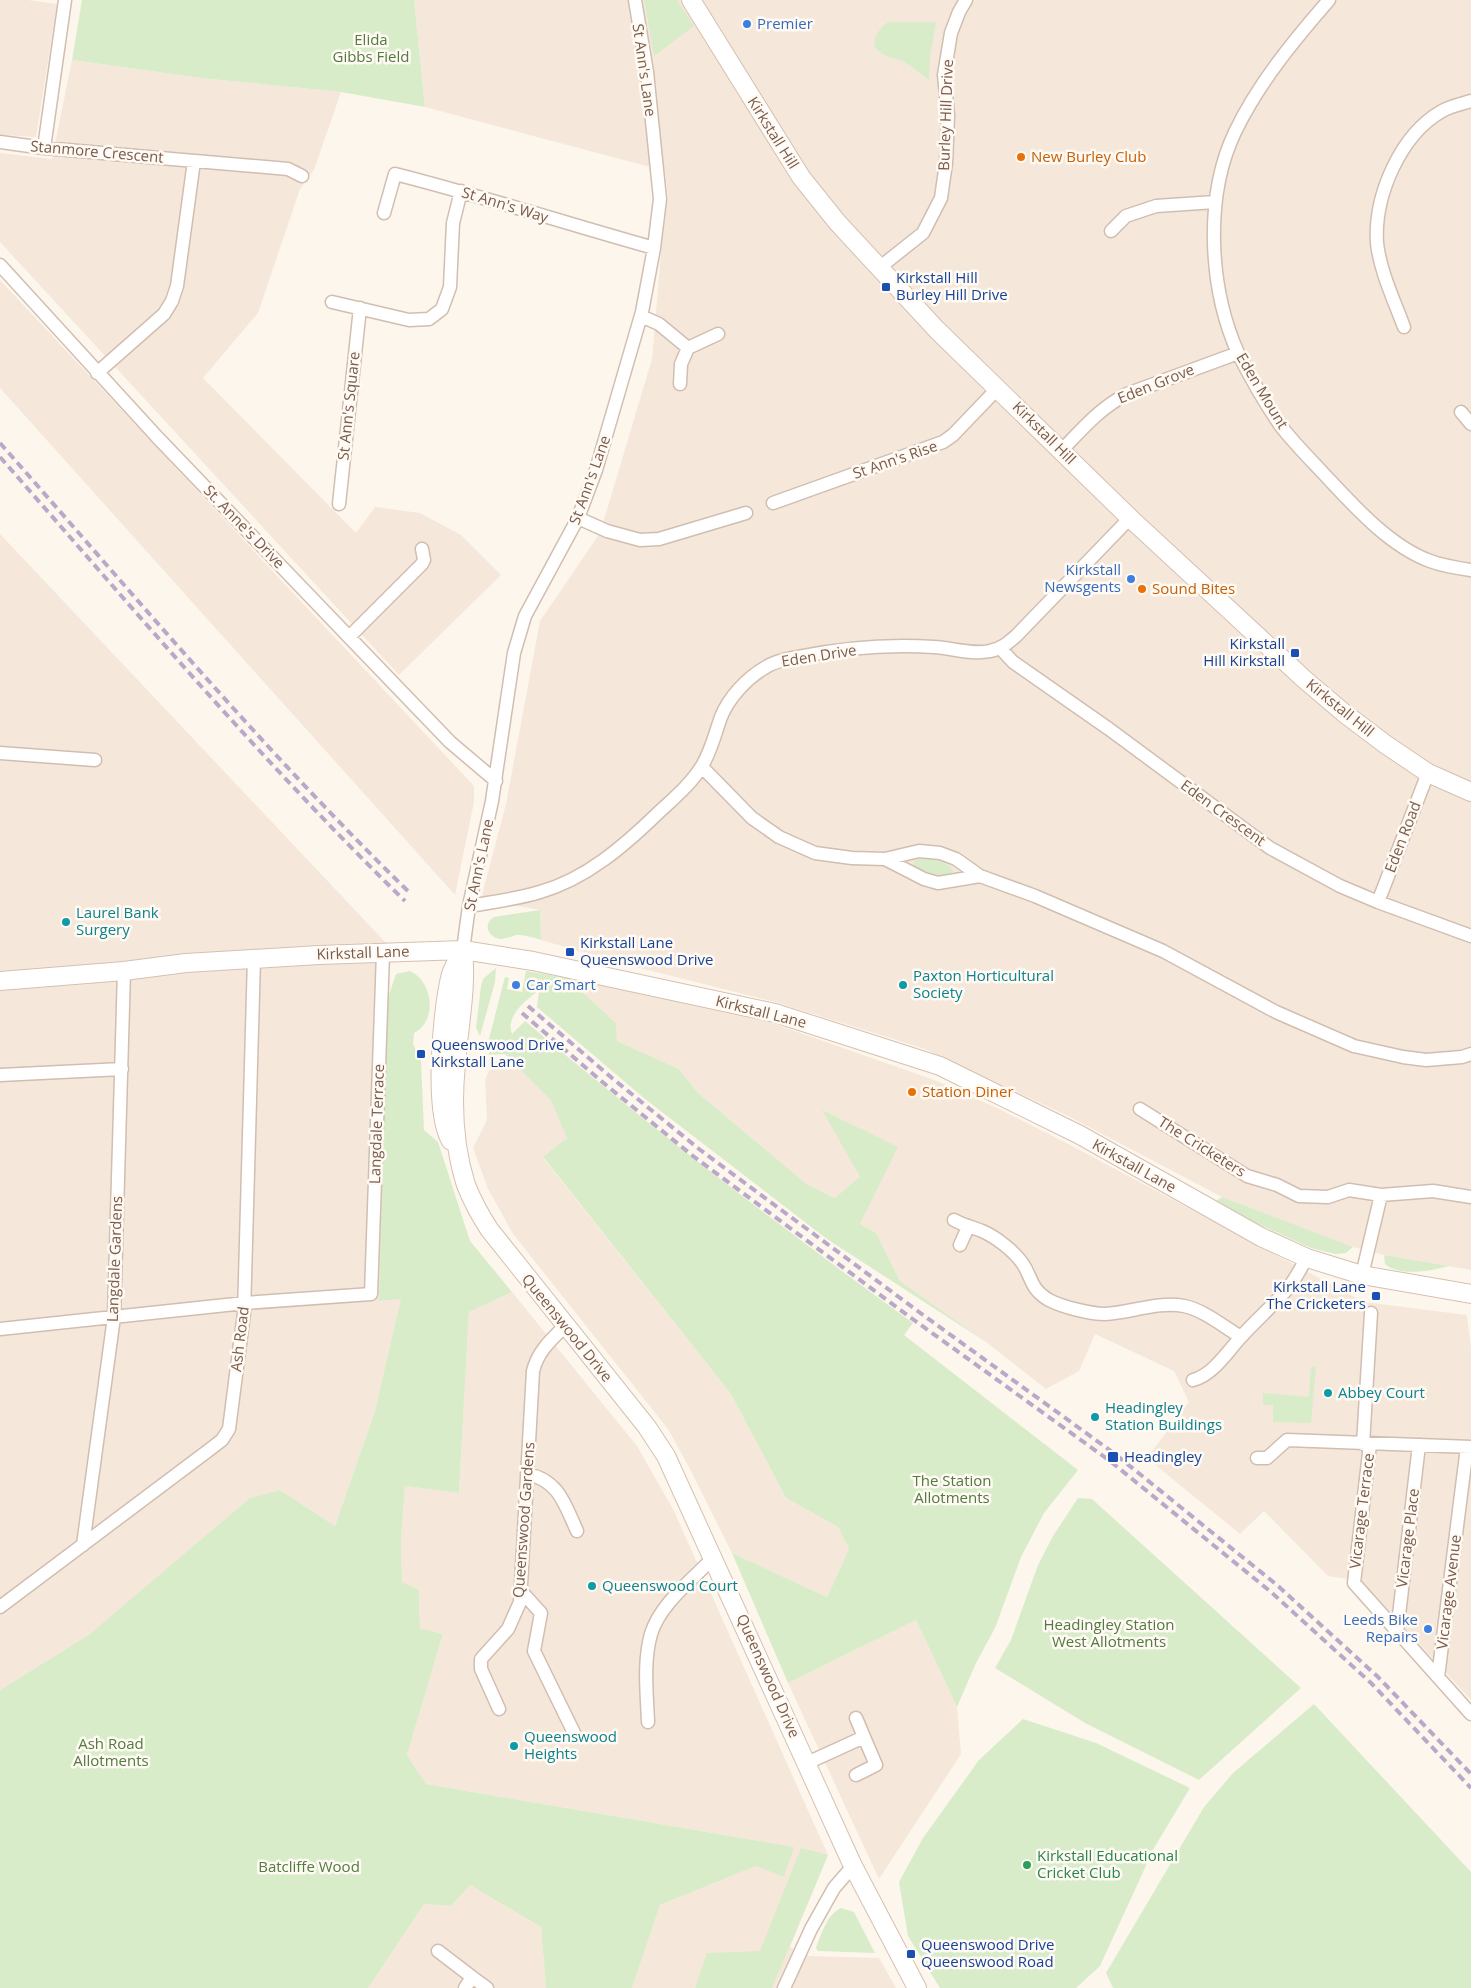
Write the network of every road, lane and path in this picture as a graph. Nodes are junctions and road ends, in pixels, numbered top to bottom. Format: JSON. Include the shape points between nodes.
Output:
{"nodes":[{"id":1,"x":65,"y":0,"type":"edge"},
{"id":2,"x":635,"y":0,"type":"edge"},
{"id":3,"x":691,"y":0,"type":"edge"},
{"id":4,"x":966,"y":0,"type":"edge"},
{"id":5,"x":1329,"y":0,"type":"edge"},
{"id":6,"x":1471,"y":101,"type":"edge"},
{"id":7,"x":0,"y":142,"type":"edge"},
{"id":8,"x":44,"y":148,"type":"junction"},
{"id":9,"x":194,"y":161,"type":"junction"},
{"id":10,"x":302,"y":176,"type":"dead end"},
{"id":11,"x":460,"y":191,"type":"junction"},
{"id":12,"x":1215,"y":202,"type":"junction"},
{"id":13,"x":384,"y":213,"type":"dead end"},
{"id":14,"x":1111,"y":231,"type":"dead end"},
{"id":15,"x":654,"y":248,"type":"junction"},
{"id":16,"x":0,"y":264,"type":"edge"},
{"id":17,"x":879,"y":268,"type":"junction"},
{"id":18,"x":332,"y":302,"type":"dead end"},
{"id":19,"x":360,"y":308,"type":"junction"},
{"id":20,"x":641,"y":316,"type":"junction"},
{"id":21,"x":1404,"y":327,"type":"dead end"},
{"id":22,"x":718,"y":334,"type":"dead end"},
{"id":23,"x":688,"y":348,"type":"junction"},
{"id":24,"x":1238,"y":353,"type":"junction"},
{"id":25,"x":97,"y":373,"type":"junction"},
{"id":26,"x":680,"y":384,"type":"dead end"},
{"id":27,"x":998,"y":388,"type":"junction"},
{"id":28,"x":1461,"y":412,"type":"dead end"},
{"id":29,"x":1471,"y":424,"type":"edge"},
{"id":30,"x":1062,"y":450,"type":"junction"},
{"id":31,"x":773,"y":503,"type":"dead end"},
{"id":32,"x":339,"y":504,"type":"dead end"},
{"id":33,"x":746,"y":513,"type":"dead end"},
{"id":34,"x":578,"y":518,"type":"junction"},
{"id":35,"x":1130,"y":518,"type":"junction"},
{"id":36,"x":422,"y":549,"type":"dead end"},
{"id":37,"x":1471,"y":570,"type":"edge"},
{"id":38,"x":349,"y":637,"type":"junction"},
{"id":39,"x":1000,"y":648,"type":"junction"},
{"id":40,"x":0,"y":753,"type":"edge"},
{"id":41,"x":95,"y":760,"type":"dead end"},
{"id":42,"x":702,"y":767,"type":"junction"},
{"id":43,"x":1428,"y":773,"type":"junction"},
{"id":44,"x":496,"y":781,"type":"junction"},
{"id":45,"x":1471,"y":792,"type":"edge"},
{"id":46,"x":885,"y":859,"type":"junction"},
{"id":47,"x":980,"y":876,"type":"junction"},
{"id":48,"x":1378,"y":902,"type":"junction"},
{"id":49,"x":469,"y":906,"type":"junction"},
{"id":50,"x":1471,"y":936,"type":"edge"},
{"id":51,"x":463,"y":950,"type":"junction"},
{"id":52,"x":383,"y":953,"type":"junction"},
{"id":53,"x":254,"y":958,"type":"junction"},
{"id":54,"x":124,"y":971,"type":"junction"},
{"id":55,"x":0,"y":981,"type":"edge"},
{"id":56,"x":1471,"y":1054,"type":"edge"},
{"id":57,"x":122,"y":1069,"type":"junction"},
{"id":58,"x":0,"y":1075,"type":"edge"},
{"id":59,"x":1140,"y":1109,"type":"dead end"},
{"id":60,"x":1381,"y":1194,"type":"junction"},
{"id":61,"x":1471,"y":1197,"type":"edge"},
{"id":62,"x":954,"y":1220,"type":"dead end"},
{"id":63,"x":968,"y":1228,"type":"junction"},
{"id":64,"x":960,"y":1245,"type":"dead end"},
{"id":65,"x":1307,"y":1258,"type":"junction"},
{"id":66,"x":1362,"y":1275,"type":"junction"},
{"id":67,"x":1471,"y":1294,"type":"edge"},
{"id":68,"x":245,"y":1303,"type":"junction"},
{"id":69,"x":1371,"y":1313,"type":"dead end"},
{"id":70,"x":114,"y":1317,"type":"junction"},
{"id":71,"x":565,"y":1326,"type":"junction"},
{"id":72,"x":0,"y":1329,"type":"edge"},
{"id":73,"x":1241,"y":1337,"type":"junction"},
{"id":74,"x":1192,"y":1380,"type":"dead end"},
{"id":75,"x":1367,"y":1444,"type":"junction"},
{"id":76,"x":1419,"y":1445,"type":"junction"},
{"id":77,"x":1469,"y":1447,"type":"edge"},
{"id":78,"x":1257,"y":1458,"type":"dead end"},
{"id":79,"x":528,"y":1474,"type":"junction"},
{"id":80,"x":577,"y":1531,"type":"dead end"},
{"id":81,"x":83,"y":1545,"type":"junction"},
{"id":82,"x":714,"y":1557,"type":"junction"},
{"id":83,"x":521,"y":1591,"type":"junction"},
{"id":84,"x":0,"y":1607,"type":"edge"},
{"id":85,"x":1397,"y":1632,"type":"junction"},
{"id":86,"x":1438,"y":1677,"type":"junction"},
{"id":87,"x":499,"y":1709,"type":"dead end"},
{"id":88,"x":1471,"y":1714,"type":"edge"},
{"id":89,"x":856,"y":1718,"type":"dead end"},
{"id":90,"x":648,"y":1722,"type":"dead end"},
{"id":91,"x":575,"y":1735,"type":"dead end"},
{"id":92,"x":864,"y":1737,"type":"junction"},
{"id":93,"x":807,"y":1763,"type":"junction"},
{"id":94,"x":856,"y":1775,"type":"dead end"},
{"id":95,"x":853,"y":1866,"type":"junction"},
{"id":96,"x":438,"y":1951,"type":"dead end"},
{"id":97,"x":472,"y":1977,"type":"junction"},
{"id":98,"x":465,"y":1988,"type":"edge"},
{"id":99,"x":487,"y":1988,"type":"edge"},
{"id":100,"x":784,"y":1988,"type":"edge"},
{"id":101,"x":917,"y":1988,"type":"edge"}],
"edges":[{"from":1,"to":8,"type":"street"},
{"from":2,"to":15,"type":"street","name":"St Ann's Lane","via":[[660,200]]},
{"from":3,"to":17,"type":"street","name":"Kirkstall Hill","via":[[801,177]]},
{"from":4,"to":17,"type":"street","name":"Burley Hill Drive","via":[[951,33],[944,75],[948,115],[941,198],[923,233]]},
{"from":5,"to":12,"type":"street","name":"Eden Mount","via":[[1262,85],[1235,132],[1224,161]]},
{"from":6,"to":21,"type":"street","via":[[1441,112],[1419,130],[1397,161],[1380,200],[1378,245]]},
{"from":7,"to":8,"type":"street","name":"Stanmore Crescent"},
{"from":8,"to":9,"type":"street","name":"Stanmore Crescent"},
{"from":9,"to":10,"type":"street","name":"Stanmore Crescent","via":[[288,169]]},
{"from":9,"to":25,"type":"street","via":[[177,286],[172,301],[164,314]]},
{"from":11,"to":13,"type":"street","name":"St Ann's Way","via":[[394,174]]},
{"from":11,"to":15,"type":"street","name":"St Ann's Way"},
{"from":11,"to":19,"type":"street","via":[[453,223],[450,287],[442,309],[429,319],[409,320]]},
{"from":12,"to":14,"type":"street","via":[[1156,206],[1126,216]]},
{"from":12,"to":24,"type":"street","name":"Eden Mount","via":[[1216,272]]},
{"from":15,"to":20,"type":"street","name":"St Ann's Lane"},
{"from":16,"to":25,"type":"street","name":"St. Anne's Drive"},
{"from":17,"to":27,"type":"street","name":"Kirkstall Hill"},
{"from":18,"to":19,"type":"street"},
{"from":19,"to":32,"type":"street","name":"St Ann's Square"},
{"from":20,"to":23,"type":"street","via":[[659,324]]},
{"from":20,"to":34,"type":"street","name":"St Ann's Lane","via":[[596,470]]},
{"from":22,"to":23,"type":"street"},
{"from":23,"to":26,"type":"street","via":[[681,364]]},
{"from":24,"to":30,"type":"street","name":"Eden Grove","via":[[1110,403]]},
{"from":24,"to":37,"type":"street","name":"Eden Mount","via":[[1281,426],[1362,513],[1412,553],[1431,562]]},
{"from":25,"to":38,"type":"street","name":"St. Anne's Drive"},
{"from":27,"to":30,"type":"street","name":"Kirkstall Hill"},
{"from":27,"to":31,"type":"street","name":"St Ann's Rise","via":[[953,436],[943,442]]},
{"from":28,"to":29,"type":"street"},
{"from":30,"to":35,"type":"street","name":"Kirkstall Hill"},
{"from":33,"to":34,"type":"street","via":[[659,539],[640,540],[607,531]]},
{"from":34,"to":44,"type":"street","name":"St Ann's Lane","via":[[525,616],[514,653]]},
{"from":35,"to":39,"type":"street","name":"Eden Drive","via":[[1016,636]]},
{"from":35,"to":43,"type":"street","name":"Kirkstall Hill","via":[[1344,713]]},
{"from":36,"to":38,"type":"street","via":[[422,564]]},
{"from":38,"to":44,"type":"street","name":"St. Anne's Drive","via":[[450,742]]},
{"from":39,"to":42,"type":"street","name":"Eden Drive","via":[[977,652],[887,646],[811,654],[767,666],[731,700]]},
{"from":39,"to":48,"type":"street","name":"Eden Crescent","via":[[1013,662],[1270,848],[1340,886]]},
{"from":40,"to":41,"type":"street"},
{"from":42,"to":46,"type":"street","via":[[752,818],[779,837],[815,853]]},
{"from":42,"to":49,"type":"street","name":"Eden Drive","via":[[640,831],[587,871],[541,892]]},
{"from":43,"to":45,"type":"street","name":"Kirkstall Hill"},
{"from":43,"to":48,"type":"street","name":"Eden Road"},
{"from":44,"to":49,"type":"street","name":"St Ann's Lane"},
{"from":46,"to":47,"type":"street","via":[[938,883]]},
{"from":46,"to":47,"type":"street","via":[[919,851],[940,853],[956,859]]},
{"from":47,"to":56,"type":"street","via":[[1163,951],[1276,1012],[1354,1046],[1426,1060]]},
{"from":48,"to":50,"type":"street","name":"Eden Crescent"},
{"from":49,"to":51,"type":"street","name":"St Ann's Lane"},
{"from":51,"to":52,"type":"street","name":"Kirkstall Lane"},
{"from":51,"to":65,"type":"street","name":"Kirkstall Lane","via":[[524,959],[776,1013],[940,1066],[1080,1135],[1261,1237]]},
{"from":51,"to":71,"type":"street","name":"Queenswood Drive","via":[[466,973],[454,1094],[457,1151],[467,1186],[489,1229]]},
{"from":52,"to":53,"type":"street","name":"Kirkstall Lane"},
{"from":52,"to":68,"type":"street","name":"Langdale Terrace","via":[[371,1294]]},
{"from":53,"to":54,"type":"street","name":"Kirkstall Lane"},
{"from":53,"to":68,"type":"street","name":"Ash Road"},
{"from":54,"to":55,"type":"street","name":"Kirkstall Lane"},
{"from":54,"to":57,"type":"street","name":"Langdale Gardens"},
{"from":57,"to":58,"type":"street"},
{"from":57,"to":70,"type":"street","name":"Langdale Gardens"},
{"from":59,"to":60,"type":"street","name":"The Cricketers","via":[[1247,1176],[1299,1196],[1328,1197],[1349,1190]]},
{"from":60,"to":61,"type":"street","name":"The Cricketers","via":[[1434,1191]]},
{"from":60,"to":66,"type":"street"},
{"from":62,"to":63,"type":"street"},
{"from":63,"to":64,"type":"street"},
{"from":63,"to":73,"type":"street","via":[[981,1230],[1001,1242],[1023,1264],[1032,1285],[1049,1300],[1104,1314],[1156,1306],[1186,1307]]},
{"from":65,"to":66,"type":"street","name":"Kirkstall Lane"},
{"from":65,"to":73,"type":"street","via":[[1290,1286]]},
{"from":66,"to":67,"type":"street","name":"Kirkstall Lane"},
{"from":68,"to":70,"type":"street"},
{"from":68,"to":81,"type":"street","name":"Ash Road","via":[[229,1429],[209,1450]]},
{"from":69,"to":75,"type":"street","name":"Vicarage Terrace"},
{"from":70,"to":72,"type":"street"},
{"from":70,"to":81,"type":"street","name":"Langdale Gardens"},
{"from":71,"to":79,"type":"street","name":"Queenswood Gardens","via":[[536,1358]]},
{"from":71,"to":82,"type":"street","name":"Queenswood Drive","via":[[647,1427],[666,1456]]},
{"from":73,"to":74,"type":"street","via":[[1215,1367]]},
{"from":75,"to":76,"type":"street"},
{"from":75,"to":78,"type":"street","via":[[1287,1440],[1267,1458]]},
{"from":75,"to":85,"type":"street","name":"Vicarage Terrace","via":[[1354,1583]]},
{"from":76,"to":77,"type":"street"},
{"from":76,"to":85,"type":"street","name":"Vicarage Place"},
{"from":77,"to":86,"type":"street","name":"Vicarage Avenue"},
{"from":79,"to":80,"type":"street","via":[[541,1477],[560,1493]]},
{"from":79,"to":83,"type":"street","name":"Queenswood Gardens"},
{"from":81,"to":84,"type":"street","name":"Ash Road"},
{"from":82,"to":90,"type":"street","via":[[671,1602],[652,1633],[648,1650]]},
{"from":82,"to":93,"type":"street","name":"Queenswood Drive"},
{"from":83,"to":87,"type":"street","name":"Queenswood Gardens","via":[[520,1602],[508,1629],[482,1659],[481,1669]]},
{"from":83,"to":91,"type":"street","via":[[540,1613],[534,1650]]},
{"from":85,"to":86,"type":"street","name":"Vicarage Terrace"},
{"from":86,"to":88,"type":"street","name":"Vicarage Terrace"},
{"from":89,"to":92,"type":"street"},
{"from":92,"to":93,"type":"street"},
{"from":92,"to":94,"type":"street","via":[[876,1765]]},
{"from":93,"to":95,"type":"street","name":"Queenswood Drive"},
{"from":95,"to":100,"type":"street","via":[[834,1888]]},
{"from":95,"to":101,"type":"street","name":"Queenswood Drive"},
{"from":96,"to":97,"type":"street"},
{"from":97,"to":98,"type":"street"},
{"from":97,"to":99,"type":"street"}]}
